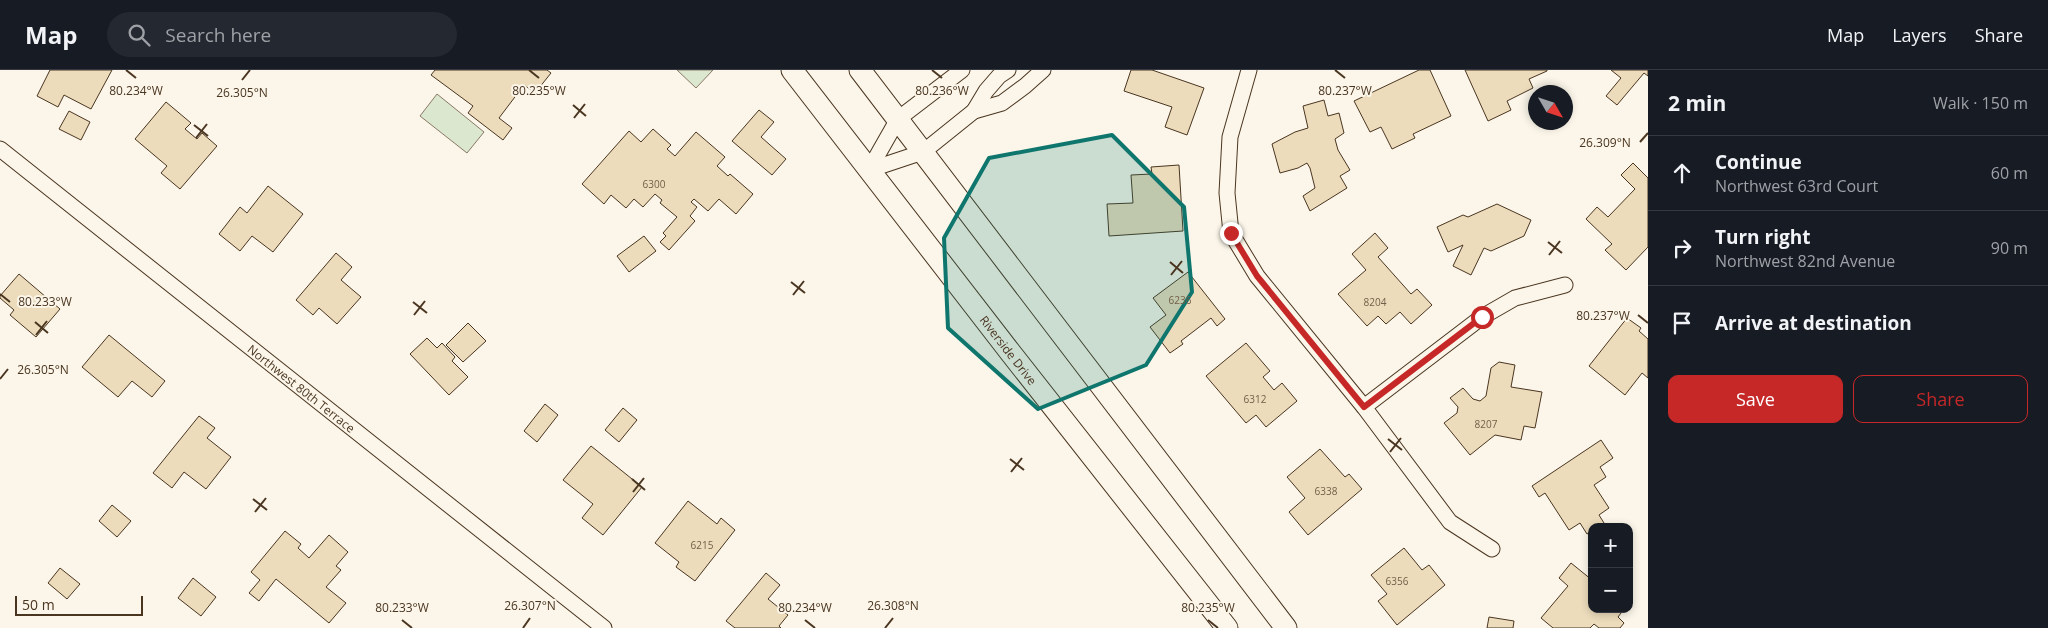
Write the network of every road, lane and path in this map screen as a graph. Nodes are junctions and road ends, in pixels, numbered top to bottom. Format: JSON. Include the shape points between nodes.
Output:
{"nodes":[{"id":1,"x":792,"y":70,"type":"edge"},
{"id":2,"x":860,"y":70,"type":"edge"},
{"id":3,"x":962,"y":70,"type":"edge"},
{"id":4,"x":1008,"y":70,"type":"edge"},
{"id":5,"x":1043,"y":70,"type":"edge"},
{"id":6,"x":1250,"y":70,"type":"edge"},
{"id":7,"x":974,"y":111,"type":"junction"},
{"id":8,"x":898,"y":119,"type":"junction"},
{"id":9,"x":0,"y":149,"type":"edge"},
{"id":10,"x":923,"y":152,"type":"junction"},
{"id":11,"x":870,"y":170,"type":"junction"},
{"id":12,"x":1565,"y":285,"type":"dead end"},
{"id":13,"x":1364,"y":407,"type":"junction"},
{"id":14,"x":1492,"y":549,"type":"dead end"},
{"id":15,"x":604,"y":628,"type":"edge"},
{"id":16,"x":1227,"y":628,"type":"edge"},
{"id":17,"x":1286,"y":628,"type":"edge"}],
"edges":[{"from":1,"to":11,"type":"street","name":"Riverside Drive"},
{"from":2,"to":8,"type":"street"},
{"from":3,"to":8,"type":"street"},
{"from":4,"to":7,"type":"street","via":[[986,90]]},
{"from":5,"to":7,"type":"street","via":[[1002,103]]},
{"from":6,"to":13,"type":"street","via":[[1230,138],[1227,193],[1231,233],[1257,276]]},
{"from":7,"to":10,"type":"street"},
{"from":8,"to":10,"type":"street"},
{"from":8,"to":11,"type":"street"},
{"from":9,"to":15,"type":"street","name":"Northwest 80th Terrace"},
{"from":10,"to":11,"type":"street"},
{"from":10,"to":17,"type":"street"},
{"from":11,"to":16,"type":"street","name":"Riverside Drive"},
{"from":12,"to":13,"type":"street","via":[[1514,298],[1482,317]]},
{"from":13,"to":14,"type":"street","via":[[1450,522]]}]}
